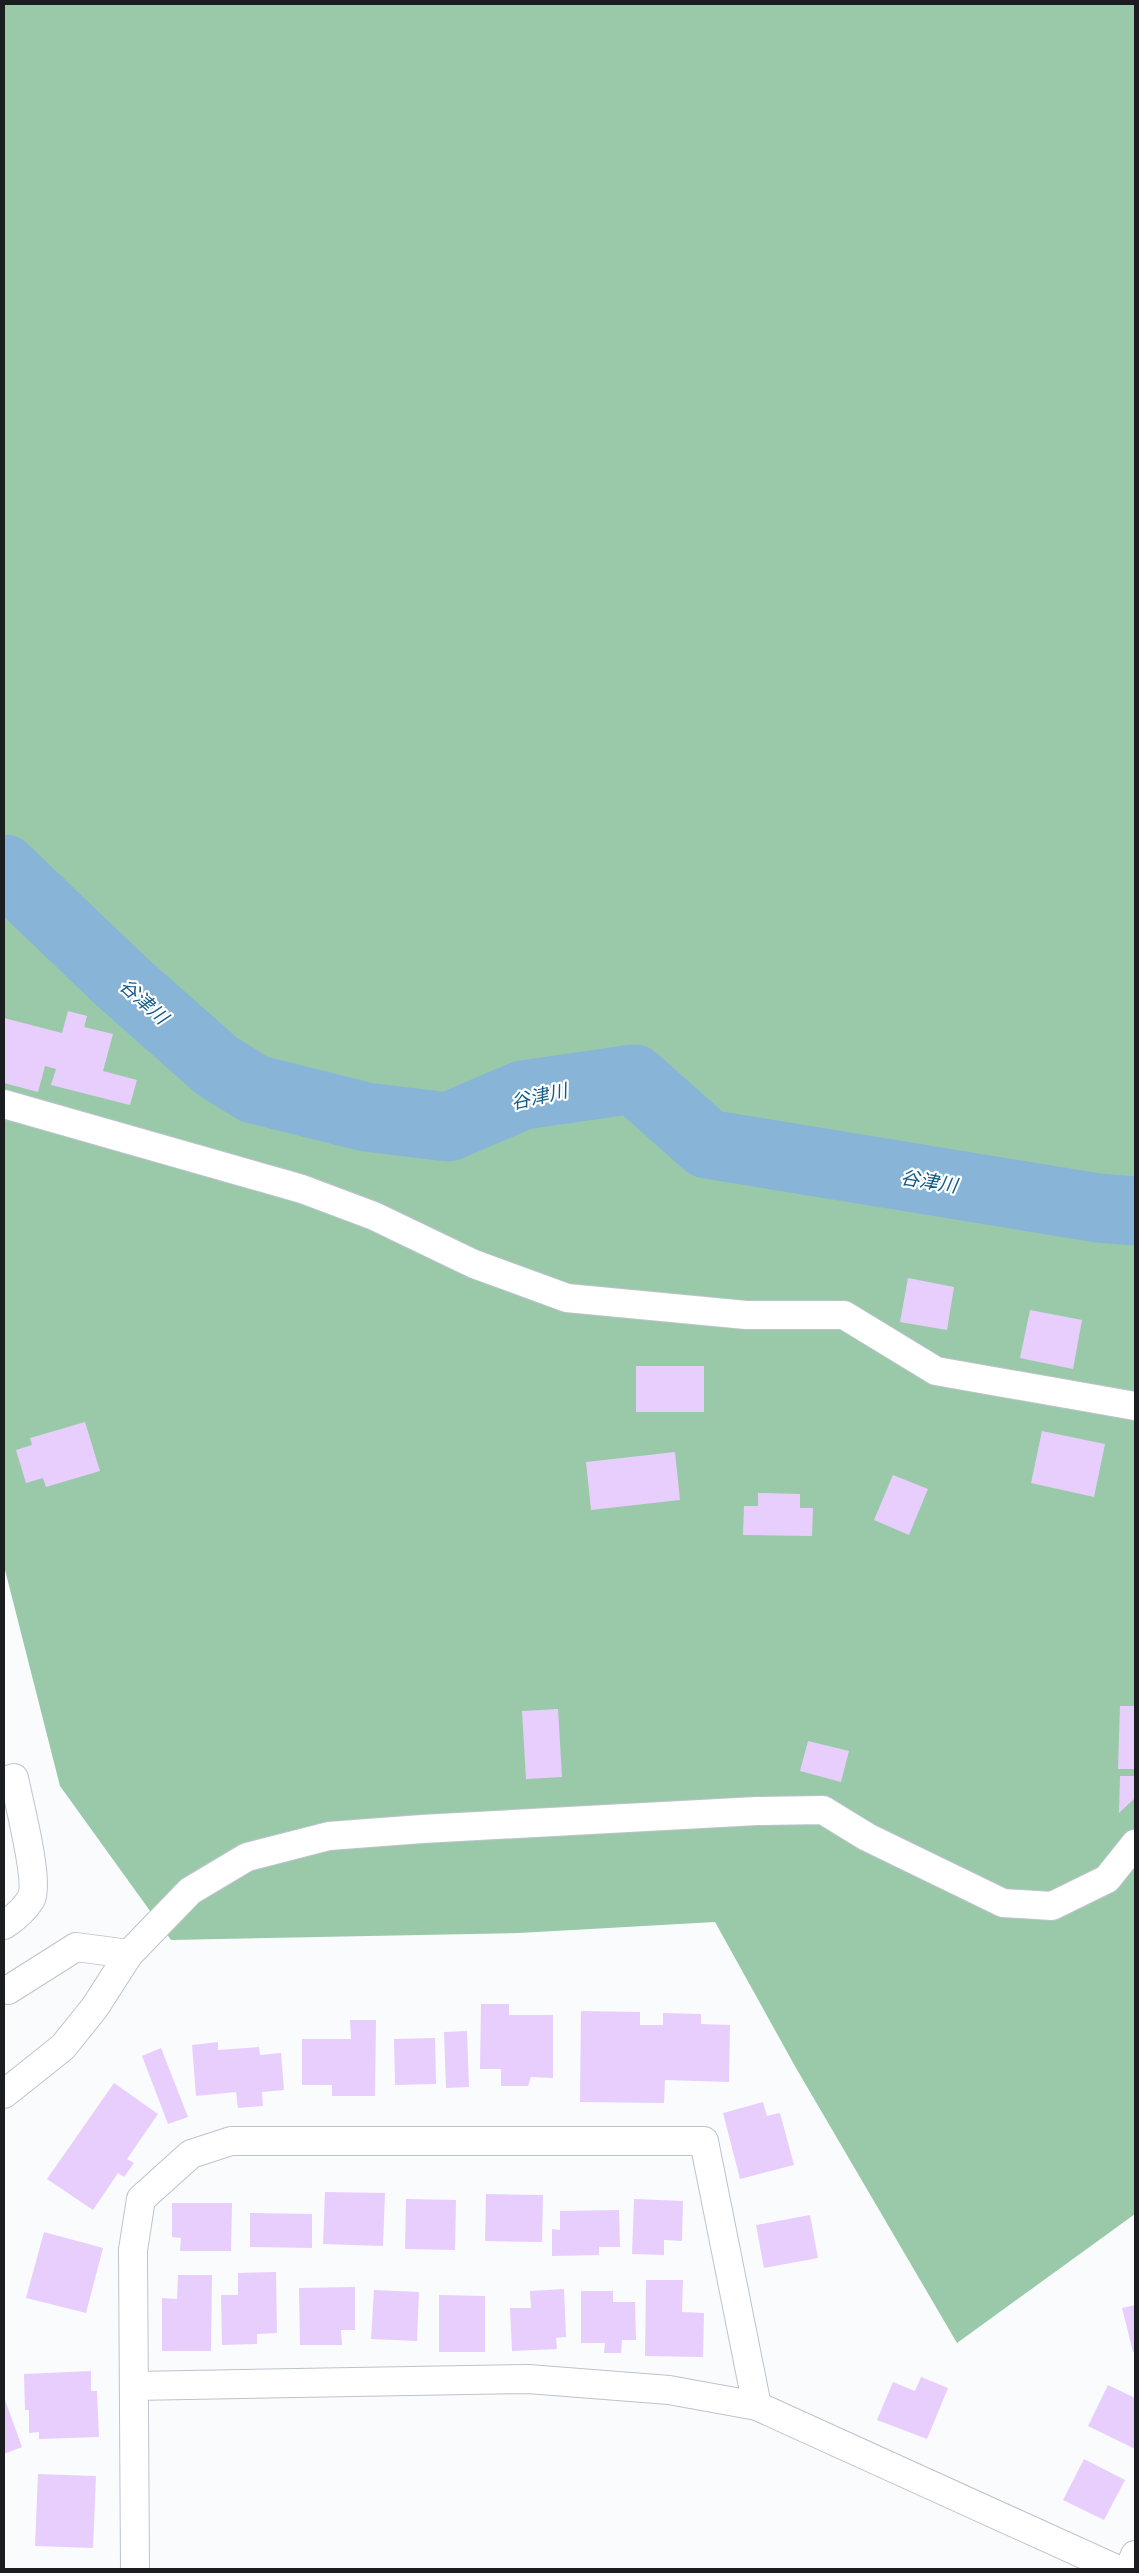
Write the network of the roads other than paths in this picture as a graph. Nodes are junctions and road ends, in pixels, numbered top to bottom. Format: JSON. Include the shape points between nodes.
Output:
{"nodes":[{"id":1,"x":4,"y":1104,"type":"edge"},
{"id":2,"x":1135,"y":1406,"type":"edge"},
{"id":3,"x":4,"y":1781,"type":"edge"},
{"id":4,"x":1135,"y":1844,"type":"edge"},
{"id":5,"x":4,"y":1925,"type":"edge"},
{"id":6,"x":129,"y":1954,"type":"junction"},
{"id":7,"x":4,"y":1989,"type":"edge"},
{"id":8,"x":4,"y":2094,"type":"edge"},
{"id":9,"x":134,"y":2386,"type":"junction"},
{"id":10,"x":757,"y":2406,"type":"junction"},
{"id":11,"x":1135,"y":2555,"type":"edge"},
{"id":12,"x":135,"y":2569,"type":"edge"},
{"id":13,"x":1116,"y":2569,"type":"edge"},
{"id":14,"x":1128,"y":2569,"type":"edge"}],
"edges":[{"from":1,"to":2,"type":"street","via":[[302,1189],[374,1216],[474,1264],[567,1298],[746,1315],[844,1315],[936,1371]]},
{"from":3,"to":5,"type":"street","via":[[14,1778],[31,1858],[32,1897],[18,1916]]},
{"from":4,"to":6,"type":"street","via":[[1107,1879],[1052,1906],[1003,1903],[867,1837],[823,1810],[560,1821],[329,1836],[247,1857],[190,1891]]},
{"from":6,"to":7,"type":"street","via":[[76,1947],[8,1990]]},
{"from":6,"to":8,"type":"street","via":[[63,2047]]},
{"from":9,"to":10,"type":"street","via":[[528,2379],[669,2390]]},
{"from":9,"to":10,"type":"street","via":[[133,2250],[141,2199],[191,2154],[231,2141],[704,2142]]},
{"from":9,"to":12,"type":"street"},
{"from":10,"to":13,"type":"street"},
{"from":11,"to":14,"type":"street"}]}
